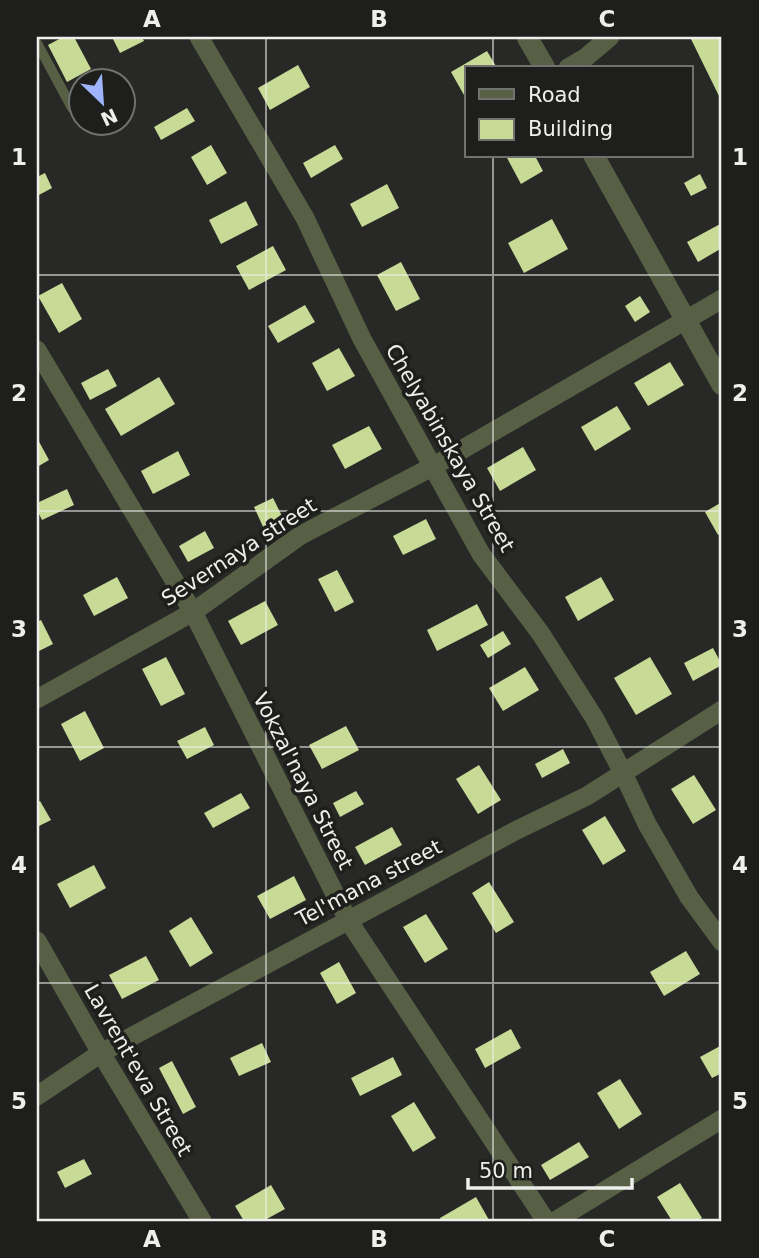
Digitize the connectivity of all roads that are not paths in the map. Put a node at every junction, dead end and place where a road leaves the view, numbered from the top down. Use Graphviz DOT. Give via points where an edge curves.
graph roads {
  1 [pos="200,37"];
  2 [pos="527,37"];
  3 [pos="610,37"];
  4 [pos="37,43"];
  5 [pos="544,66"];
  6 [pos="571,66"];
  7 [pos="66,97"];
  8 [pos="595,158"];
  9 [pos="722,299"];
  10 [pos="685,320"];
  11 [pos="37,349"];
  12 [pos="722,385"];
  13 [pos="432,467"];
  14 [pos="193,612"];
  15 [pos="37,699"];
  16 [pos="722,710"];
  17 [pos="623,773"];
  18 [pos="348,920"];
  19 [pos="37,941"];
  20 [pos="722,942"];
  21 [pos="102,1054"];
  22 [pos="37,1096"];
  23 [pos="722,1119"];
  24 [pos="202,1221"];
  25 [pos="546,1221"];
  26 [pos="555,1221"];
  1 -- 13 [label="street, Chelyabinskaya Street" via="305,218 362,339"];
  2 -- 5 [label="street"];
  3 -- 6 [label="street"];
  4 -- 7 [label="lane"];
  8 -- 10 [label="street"];
  9 -- 10 [label="street, Severnaya street"];
  10 -- 12 [label="street"];
  10 -- 13 [label="street, Severnaya street"];
  11 -- 14 [label="street, Vokzal'naya Street"];
  13 -- 14 [label="street, Severnaya street" via="301,535"];
  13 -- 17 [label="street, Chelyabinskaya Street" via="481,554 541,634 595,719"];
  14 -- 15 [label="street, Severnaya street"];
  14 -- 18 [label="street, Vokzal'naya Street"];
  16 -- 17 [label="street, Tel'mana street"];
  17 -- 18 [label="street, Tel'mana street"];
  17 -- 20 [label="street, Chelyabinskaya Street" via="689,897"];
  18 -- 21 [label="street, Tel'mana street"];
  18 -- 25 [label="street, Vokzal'naya Street"];
  19 -- 21 [label="street, Lavrent'eva Street"];
  21 -- 22 [label="street, Tel'mana street"];
  21 -- 24 [label="street, Lavrent'eva Street"];
  23 -- 26 [label="street"];
}
